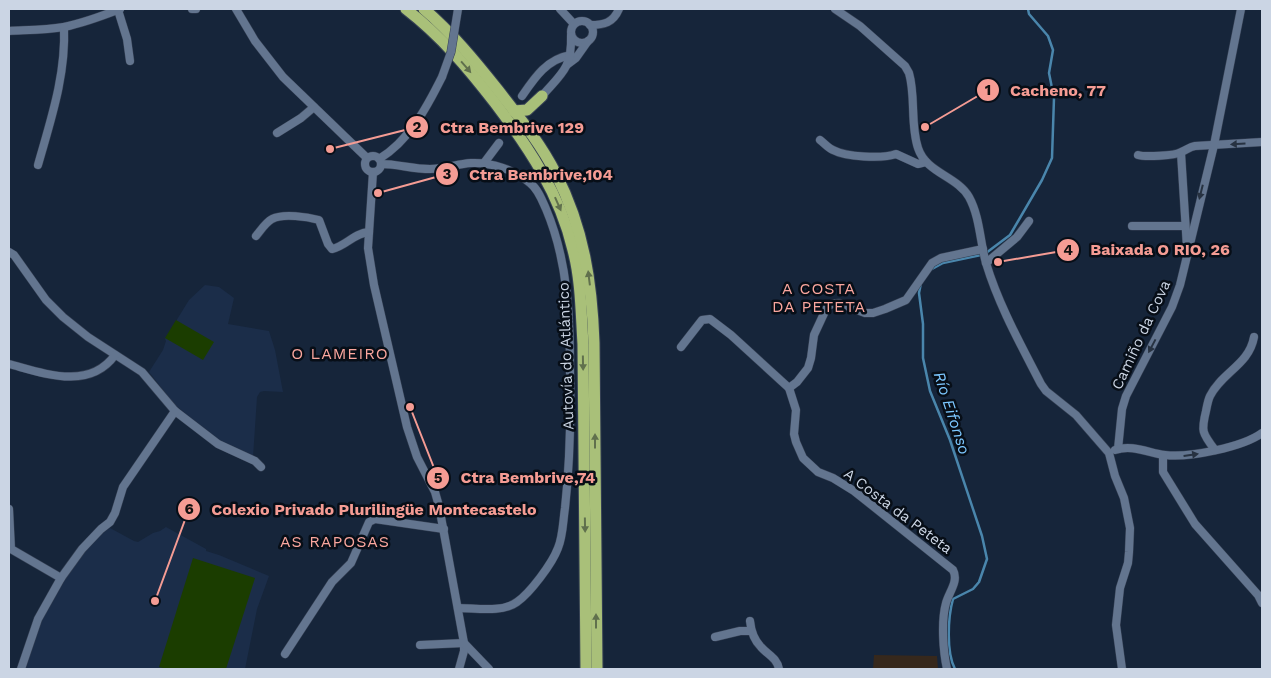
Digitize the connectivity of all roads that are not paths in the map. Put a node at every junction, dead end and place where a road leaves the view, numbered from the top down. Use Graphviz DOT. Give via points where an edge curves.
graph roads {
  1 [pos="119,9"];
  2 [pos="192,9"];
  3 [pos="196,9"];
  4 [pos="236,9"];
  5 [pos="406,9"];
  6 [pos="458,9"];
  7 [pos="560,9"];
  8 [pos="619,9"];
  9 [pos="835,9"];
  10 [pos="1241,9"];
  11 [pos="428,11"];
  12 [pos="574,24"];
  13 [pos="590,25"];
  14 [pos="64,27"];
  15 [pos="9,31"];
  16 [pos="571,36"];
  17 [pos="588,41"];
  18 [pos="571,55"];
  19 [pos="130,61"];
  20 [pos="568,64"];
  21 [pos="522,96"];
  22 [pos="542,96"];
  23 [pos="314,107"];
  24 [pos="514,111"];
  25 [pos="277,132"];
  26 [pos="820,140"];
  27 [pos="1262,142"];
  28 [pos="499,143"];
  29 [pos="1214,145"];
  30 [pos="1181,153"];
  31 [pos="1138,154"];
  32 [pos="367,158"];
  33 [pos="380,161"];
  34 [pos="926,162"];
  35 [pos="484,163"];
  36 [pos="38,165"];
  37 [pos="373,172"];
  38 [pos="1029,221"];
  39 [pos="1132,226"];
  40 [pos="1185,226"];
  41 [pos="369,232"];
  42 [pos="256,236"];
  43 [pos="983,251"];
  44 [pos="1187,251"];
  45 [pos="9,252"];
  46 [pos="986,263"];
  47 [pos="1254,337"];
  48 [pos="681,347"];
  49 [pos="115,355"];
  50 [pos="9,364"];
  51 [pos="789,388"];
  52 [pos="176,411"];
  53 [pos="1261,437"];
  54 [pos="1118,449"];
  55 [pos="1215,450"];
  56 [pos="1109,454"];
  57 [pos="1162,455"];
  58 [pos="261,467"];
  59 [pos="9,509"];
  60 [pos="444,528"];
  61 [pos="61,578"];
  62 [pos="1262,602"];
  63 [pos="458,608"];
  64 [pos="750,621"];
  65 [pos="751,631"];
  66 [pos="715,637"];
  67 [pos="464,643"];
  68 [pos="420,645"];
  69 [pos="285,654"];
  70 [pos="21,669"];
  71 [pos="459,669"];
  72 [pos="489,669"];
  73 [pos="586,669"];
  74 [pos="597,669"];
  75 [pos="779,669"];
  76 [pos="947,669"];
  77 [pos="1122,669"];
  1 -- 14 [label="street"];
  1 -- 19 [label="street"];
  2 -- 3 [label="street"];
  4 -- 23 [label="street" via="269,60"];
  5 -- 73 [label="highway, Autovía do Atlántico, one-way" via="464,64 526,146 550,187 573,249 583,344"];
  6 -- 33 [label="street, bridge" via="451,52 433,96 409,132"];
  7 -- 12 [label="street"];
  8 -- 13 [label="street" via="604,25"];
  9 -- 34 [label="street" via="860,26 905,66 909,73 915,135"];
  10 -- 29 [label="street, Camiño da Cova"];
  11 -- 24 [label="highway, Autovía do Atlántico" via="460,42"];
  12 -- 13 [label="street" via="582,21"];
  12 -- 16 [label="street"];
  13 -- 17 [label="street" via="592,35"];
  14 -- 15 [label="street"];
  14 -- 36 [label="street" via="60,88"];
  16 -- 17 [label="street" via="578,42"];
  16 -- 18 [label="street"];
  17 -- 20 [label="street"];
  18 -- 20 [label="street"];
  18 -- 21 [label="street" via="548,64 538,72"];
  20 -- 22 [label="street"];
  22 -- 24 [label="highway" via="527,110"];
  23 -- 25 [label="street"];
  23 -- 32 [label="street"];
  74 -- 24 [label="highway, Autovía do Atlántico, one-way" via="594,343 588,269 571,207 556,173"];
  26 -- 34 [label="street" via="833,151 846,154 886,157 896,154 918,164"];
  27 -- 29 [label="street, one-way"];
  28 -- 35 [label="street"];
  29 -- 30 [label="street" via="1186,148"];
  29 -- 44 [label="street, Camiño da Cova, one-way"];
  30 -- 31 [label="street" via="1145,157"];
  30 -- 40 [label="street"];
  32 -- 33 [label="street" via="373,156"];
  32 -- 37 [label="street" via="365,166"];
  33 -- 35 [label="street" via="431,170"];
  33 -- 37 [label="street" via="378,170"];
  34 -- 43 [label="street" via="960,186 968,196 976,213"];
  35 -- 63 [label="street" via="510,171 532,184 559,246 568,295 571,443 561,537 552,561 518,602 500,608"];
  37 -- 41 [label="street"];
  38 -- 46 [label="street" via="1017,237"];
  39 -- 40 [label="street"];
  40 -- 44 [label="street"];
  41 -- 42 [label="street" via="356,234 337,248 332,248 320,220 297,216 275,217"];
  41 -- 60 [label="street" via="374,285 407,427 417,457 435,492"];
  43 -- 46 [label="street"];
  43 -- 51 [label="street" via="941,258 932,263 906,300 885,309 873,313 839,303 827,307 814,335 808,368"];
  44 -- 54 [label="street, Camiño da Cova, one-way" via="1177,296 1124,403"];
  45 -- 49 [label="street" via="63,318"];
  46 -- 56 [label="street" via="1004,313 1041,384 1076,415"];
  47 -- 55 [label="street" via="1245,358 1221,381 1209,399 1202,428"];
  48 -- 51 [label="street" via="702,320 710,319"];
  49 -- 50 [label="street" via="100,369 70,378"];
  49 -- 52 [label="street" via="142,372"];
  51 -- 76 [label="street, A Costa da Peteta" via="796,410 794,434 802,458 818,472 854,491 956,574 944,613"];
  52 -- 58 [label="street" via="218,444"];
  52 -- 61 [label="street" via="123,487 110,522 82,549"];
  53 -- 55 [label="street"];
  54 -- 56 [label="street"];
  54 -- 57 [label="street"];
  57 -- 55 [label="street, one-way" via="1194,456"];
  56 -- 77 [label="street" via="1130,528 1128,563 1116,614"];
  57 -- 62 [label="street" via="1164,472 1195,524"];
  59 -- 61 [label="street" via="11,549"];
  60 -- 63 [label="street"];
  60 -- 69 [label="street" via="375,519 369,522 351,563 332,582"];
  61 -- 70 [label="street" via="38,619"];
  63 -- 67 [label="street"];
  64 -- 65 [label="street"];
  65 -- 66 [label="street"];
  65 -- 75 [label="street"];
  67 -- 68 [label="street"];
  67 -- 71 [label="street"];
  67 -- 72 [label="street"];
}
